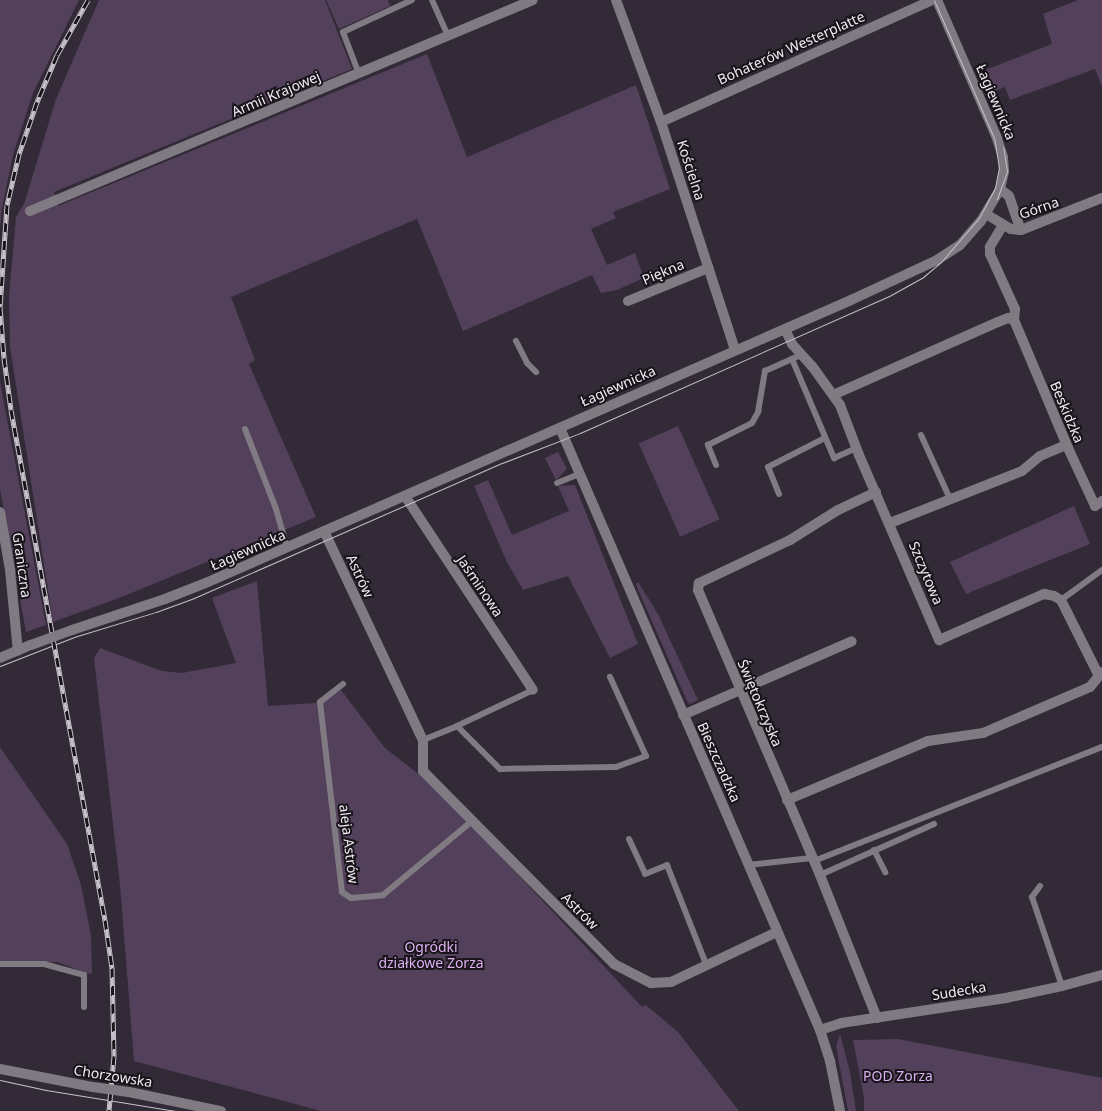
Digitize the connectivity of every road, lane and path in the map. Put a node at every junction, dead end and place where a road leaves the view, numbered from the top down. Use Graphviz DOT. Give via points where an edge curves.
graph roads {
  1 [pos="412,0"];
  2 [pos="432,0"];
  3 [pos="533,0"];
  4 [pos="616,0"];
  5 [pos="932,0"];
  6 [pos="937,0"];
  7 [pos="448,36"];
  8 [pos="359,74"];
  9 [pos="661,122"];
  10 [pos="1000,189"];
  11 [pos="1102,198"];
  12 [pos="30,211"];
  13 [pos="986,214"];
  14 [pos="1002,225"];
  15 [pos="1021,230"];
  16 [pos="708,268"];
  17 [pos="628,302"];
  18 [pos="1014,320"];
  19 [pos="784,328"];
  20 [pos="516,341"];
  21 [pos="735,350"];
  22 [pos="797,357"];
  23 [pos="536,372"];
  24 [pos="833,395"];
  25 [pos="560,428"];
  26 [pos="244,429"];
  27 [pos="921,435"];
  28 [pos="825,438"];
  29 [pos="1066,445"];
  30 [pos="856,448"];
  31 [pos="716,465"];
  32 [pos="579,474"];
  33 [pos="557,483"];
  34 [pos="876,492"];
  35 [pos="779,494"];
  36 [pos="404,496"];
  37 [pos="950,499"];
  38 [pos="1102,501"];
  39 [pos="0,512"];
  40 [pos="890,523"];
  41 [pos="324,532"];
  42 [pos="287,547"];
  43 [pos="1102,570"];
  44 [pos="1060,600"];
  45 [pos="852,641"];
  46 [pos="18,651"];
  47 [pos="0,658"];
  48 [pos="1101,674"];
  49 [pos="610,678"];
  50 [pos="343,684"];
  51 [pos="532,690"];
  52 [pos="740,691"];
  53 [pos="683,715"];
  54 [pos="457,726"];
  55 [pos="423,740"];
  56 [pos="1102,747"];
  57 [pos="787,800"];
  58 [pos="472,821"];
  59 [pos="934,824"];
  60 [pos="629,839"];
  61 [pos="874,850"];
  62 [pos="813,860"];
  63 [pos="748,864"];
  64 [pos="885,872"];
  65 [pos="820,875"];
  66 [pos="1040,886"];
  67 [pos="777,932"];
  68 [pos="0,964"];
  69 [pos="706,964"];
  70 [pos="1102,975"];
  71 [pos="1062,986"];
  72 [pos="84,1007"];
  73 [pos="877,1018"];
  74 [pos="820,1030"];
  75 [pos="0,1068"];
  76 [pos="221,1111"];
  77 [pos="840,1111"];
  1 -- 8 [label="lane" via="343,32"];
  2 -- 7 [label="lane"];
  3 -- 7 [label="street, Armii Krajowej"];
  4 -- 9 [label="street, Kościelna"];
  5 -- 9 [label="street, Bohaterów Westerplatte"];
  6 -- 10 [label="street, Łagiewnicka" via="1001,147 1004,171"];
  7 -- 8 [label="street, Armii Krajowej"];
  8 -- 12 [label="street, Armii Krajowej"];
  9 -- 16 [label="street, Kościelna"];
  10 -- 13 [label="street, Łagiewnicka"];
  10 -- 15 [label="street" via="1009,196"];
  11 -- 15 [label="street, Górna"];
  13 -- 14 [label="street, Górna"];
  13 -- 19 [label="street, Łagiewnicka" via="960,246 937,260"];
  14 -- 15 [label="street, Górna"];
  14 -- 18 [label="street, Beskidzka" via="990,247 990,254 1015,309"];
  16 -- 17 [label="street, Piękna"];
  16 -- 21 [label="street, Kościelna"];
  18 -- 24 [label="street" via="1008,318 998,322"];
  18 -- 29 [label="street, Beskidzka"];
  19 -- 21 [label="street, Łagiewnicka"];
  19 -- 22 [label="street, Szczytowa"];
  20 -- 23 [label="lane"];
  21 -- 25 [label="street, Łagiewnicka"];
  22 -- 24 [label="street, Szczytowa" via="812,366"];
  22 -- 28 [label="lane"];
  22 -- 31 [label="lane" via="765,371 758,412 752,424 708,445"];
  24 -- 30 [label="street, Szczytowa"];
  25 -- 32 [label="street, Bieszczadzka"];
  25 -- 36 [label="street, Łagiewnicka"];
  26 -- 42 [label="lane" via="276,509"];
  27 -- 37 [label="lane"];
  28 -- 30 [label="lane" via="834,458"];
  28 -- 35 [label="lane" via="768,467"];
  29 -- 37 [label="street" via="1040,456 1022,470"];
  29 -- 38 [label="street, Beskidzka" via="1095,506"];
  30 -- 34 [label="street, Szczytowa"];
  32 -- 33 [label="lane"];
  32 -- 53 [label="street, Bieszczadzka"];
  34 -- 40 [label="street, Szczytowa"];
  34 -- 52 [label="street, Świętokrzyska" via="838,510 790,540 699,583 700,597"];
  36 -- 41 [label="street, Łagiewnicka"];
  36 -- 51 [label="street, Jaśminowa"];
  37 -- 40 [label="street"];
  39 -- 46 [label="street, Graniczna"];
  40 -- 44 [label="street, Szczytowa" via="939,640 1044,594"];
  41 -- 42 [label="street, Łagiewnicka"];
  41 -- 55 [label="street, Astrów"];
  42 -- 46 [label="street, Łagiewnicka, bridge" via="188,591"];
  43 -- 44 [label="lane"];
  44 -- 48 [label="street"];
  45 -- 52 [label="street"];
  46 -- 47 [label="street, Łagiewnicka"];
  48 -- 57 [label="street" via="1084,690 983,733 928,741"];
  49 -- 54 [label="lane" via="646,756 616,767 500,769"];
  50 -- 58 [label="lane, aleja Astrów" via="320,702 342,892 351,898 383,895"];
  51 -- 54 [label="lane"];
  52 -- 53 [label="street"];
  52 -- 57 [label="street, Świętokrzyska"];
  53 -- 63 [label="street, Bieszczadzka"];
  54 -- 55 [label="lane"];
  55 -- 58 [label="street, Astrów" via="423,771"];
  56 -- 62 [label="lane"];
  57 -- 62 [label="street, Świętokrzyska"];
  58 -- 69 [label="street, Astrów" via="614,964 651,983 671,982"];
  59 -- 61 [label="lane"];
  60 -- 69 [label="lane" via="646,874 667,865"];
  61 -- 64 [label="lane"];
  61 -- 65 [label="lane"];
  62 -- 63 [label="lane"];
  62 -- 65 [label="street, Świętokrzyska"];
  63 -- 67 [label="street, Bieszczadzka"];
  65 -- 73 [label="street, Świętokrzyska"];
  66 -- 71 [label="lane" via="1032,897"];
  67 -- 69 [label="street, Astrów"];
  67 -- 74 [label="street, Bieszczadzka"];
  68 -- 72 [label="lane" via="44,964 84,975"];
  70 -- 71 [label="street, Sudecka"];
  71 -- 73 [label="street, Sudecka"];
  73 -- 74 [label="street, Sudecka" via="841,1023"];
  74 -- 77 [label="street, Bieszczadzka"];
  75 -- 76 [label="street, Chorzowska, bridge"];
}
